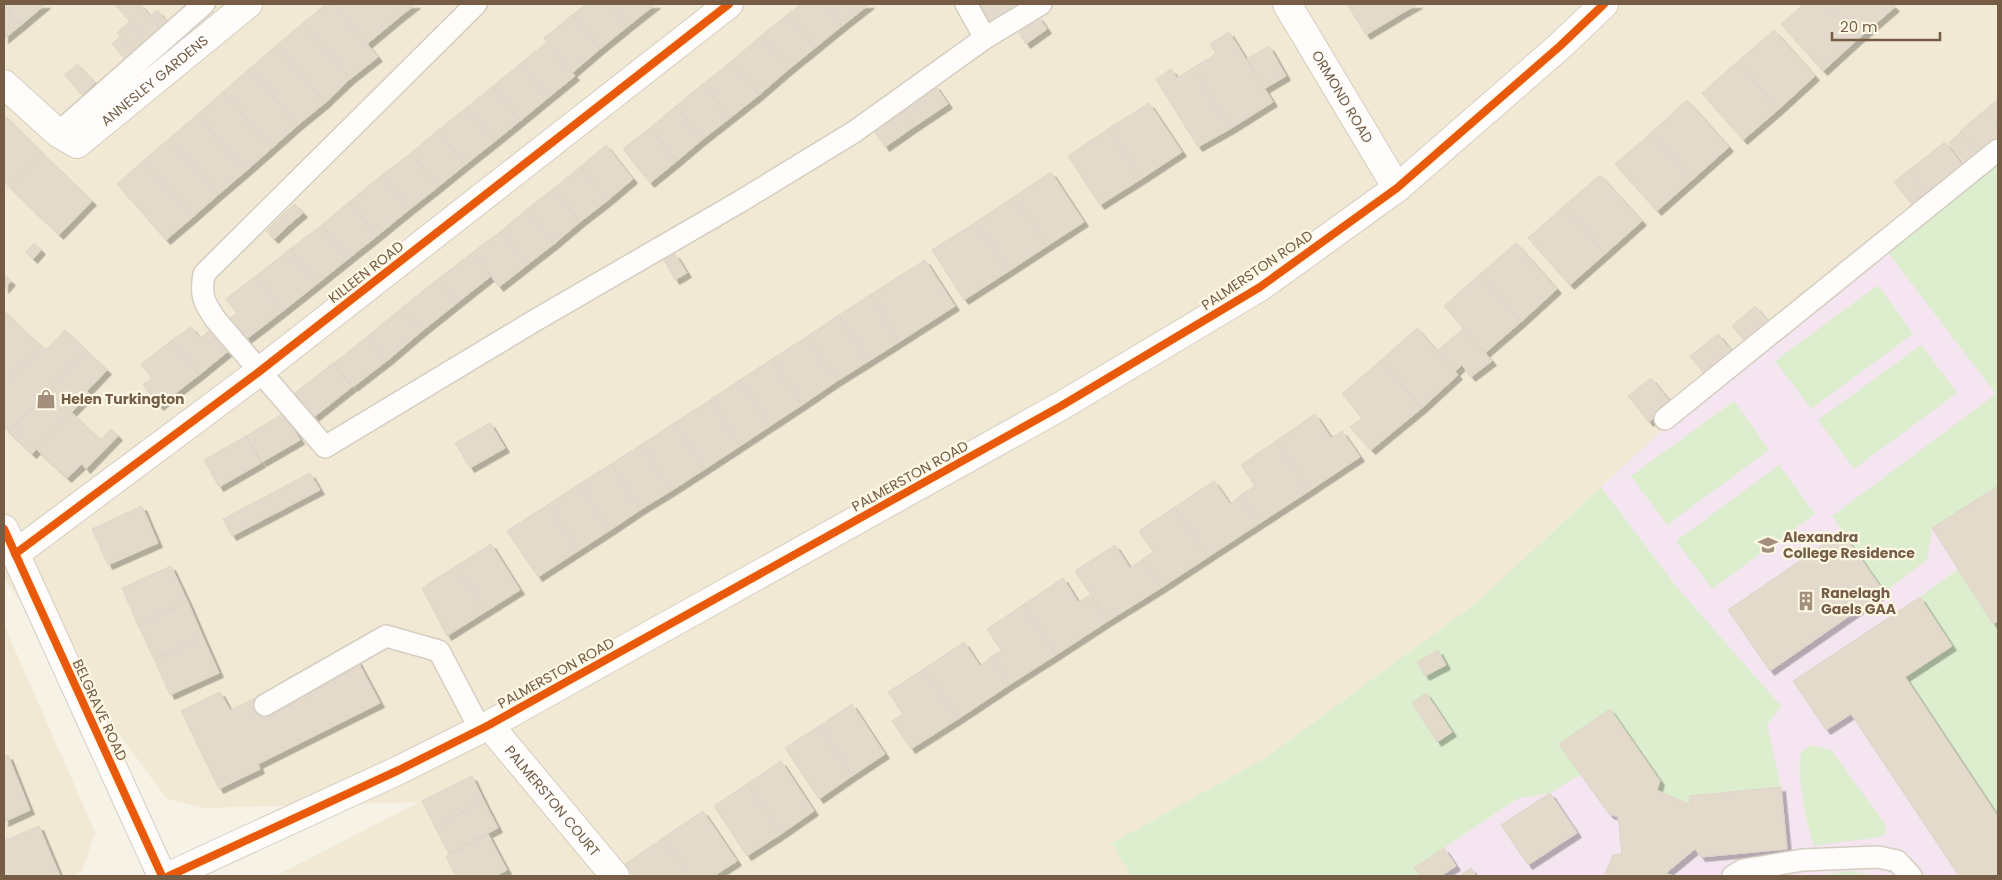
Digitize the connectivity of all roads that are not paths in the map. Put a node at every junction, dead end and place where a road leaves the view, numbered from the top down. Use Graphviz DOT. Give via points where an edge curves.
graph roads {
  1 [pos="204,4"];
  2 [pos="248,4"];
  3 [pos="476,4"];
  4 [pos="729,4"];
  5 [pos="966,4"];
  6 [pos="1041,4"];
  7 [pos="1286,4"];
  8 [pos="1604,4"];
  9 [pos="985,38"];
  10 [pos="4,84"];
  11 [pos="58,133"];
  12 [pos="1998,150"];
  13 [pos="1397,188"];
  14 [pos="260,371"];
  15 [pos="1665,419"];
  16 [pos="4,529"];
  17 [pos="15,554"];
  18 [pos="265,705"];
  19 [pos="484,727"];
  20 [pos="162,876"];
  21 [pos="169,876"];
  22 [pos="615,876"];
  23 [pos="1733,876"];
  24 [pos="1911,876"];
  1 -- 11 [label="lane"];
  2 -- 11 [label="street, ANNESLEY GARDENS" via="77,144"];
  3 -- 14 [label="lane" via="204,274 201,290 205,304"];
  4 -- 14 [label="street, KILLEEN ROAD"];
  5 -- 9 [label="lane"];
  6 -- 9 [label="lane"];
  7 -- 13 [label="street, ORMOND ROAD"];
  8 -- 13 [label="street, PALMERSTON ROAD"];
  9 -- 14 [label="lane" via="854,132 325,447"];
  10 -- 11 [label="street"];
  12 -- 15 [label="lane"];
  13 -- 19 [label="street, PALMERSTON ROAD" via="1260,286 1061,406"];
  14 -- 17 [label="street, KILLEEN ROAD"];
  16 -- 17 [label="street, BELGRAVE ROAD"];
  17 -- 20 [label="street, BELGRAVE ROAD"];
  18 -- 19 [label="lane" via="386,636 438,651"];
  19 -- 21 [label="street, PALMERSTON ROAD" via="399,770"];
  19 -- 22 [label="street, PALMERSTON COURT"];
  23 -- 24 [label="lane" via="1743,870 1803,860 1878,857 1897,861"];
}
